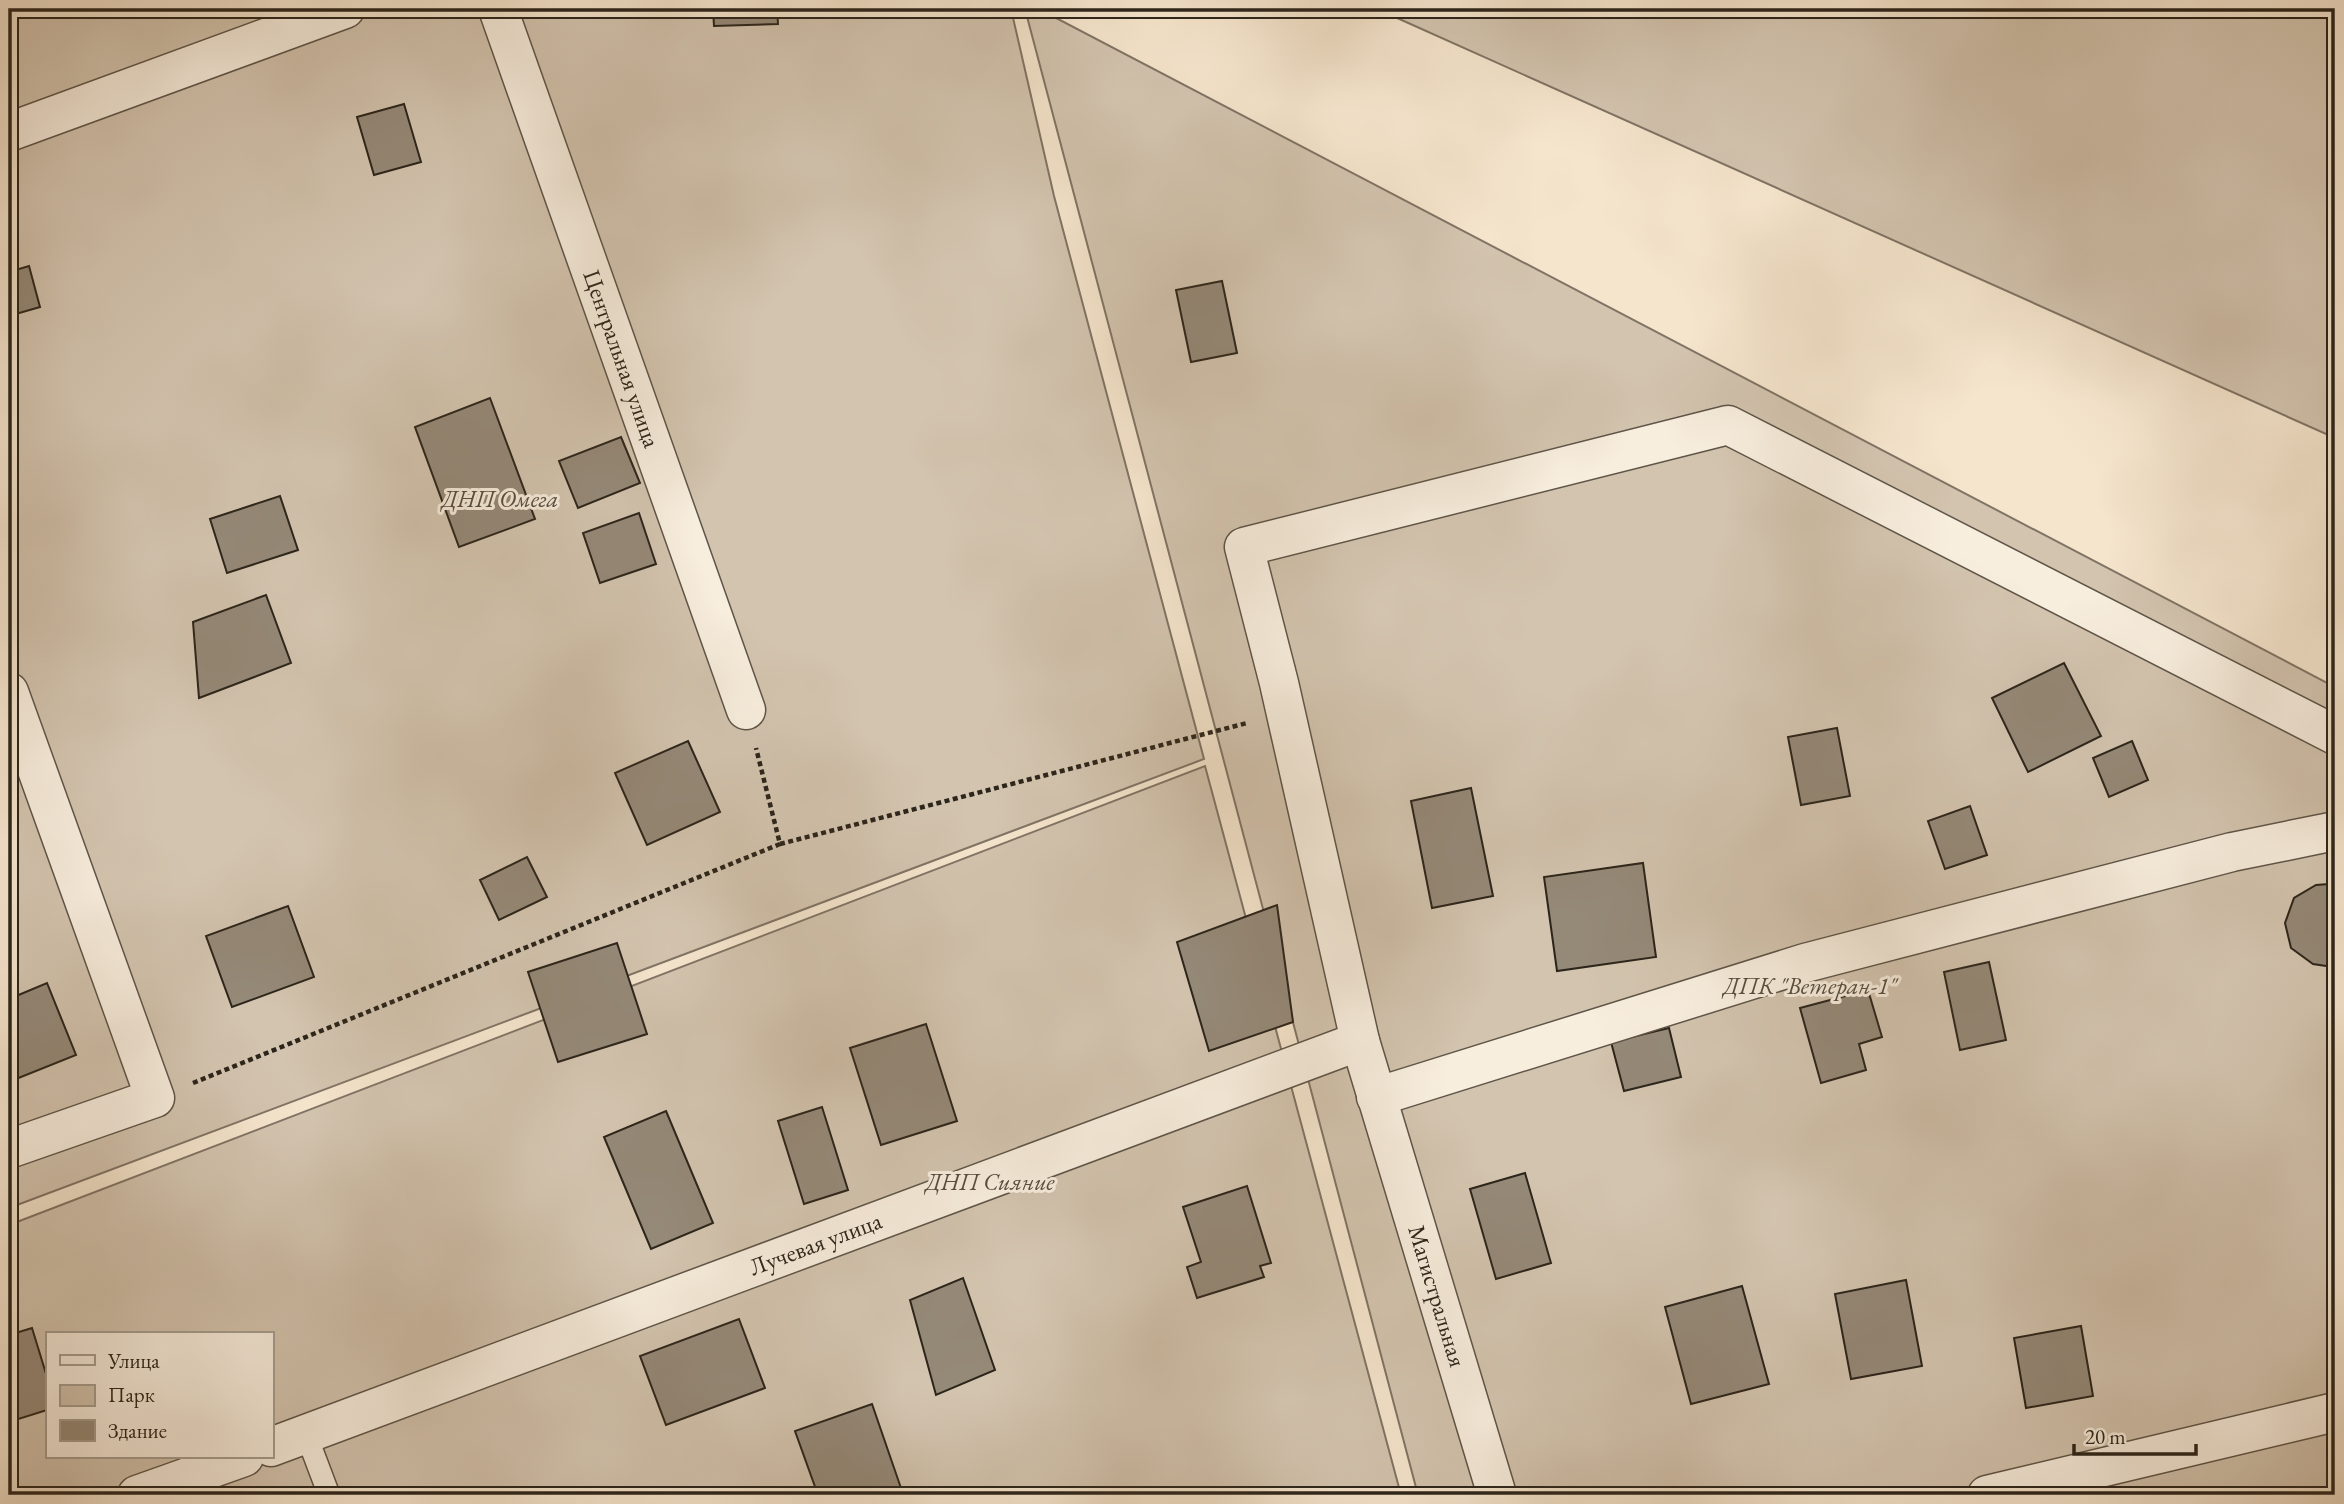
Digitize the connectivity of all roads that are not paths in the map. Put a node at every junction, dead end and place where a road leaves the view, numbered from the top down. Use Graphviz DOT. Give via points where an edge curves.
graph roads {
  1 [pos="345,9"];
  2 [pos="498,9"];
  3 [pos="9,132"];
  4 [pos="9,692"];
  5 [pos="746,710"];
  6 [pos="2335,735"];
  7 [pos="2335,831"];
  8 [pos="1360,1041"];
  9 [pos="1376,1097"];
  10 [pos="9,1149"];
  11 [pos="2335,1412"];
  12 [pos="289,1441"];
  13 [pos="241,1458"];
  14 [pos="137,1495"];
  15 [pos="329,1495"];
  16 [pos="1497,1495"];
  17 [pos="1987,1495"];
  1 -- 3 [label="street"];
  2 -- 5 [label="street, Центральная улица"];
  4 -- 10 [label="street" via="155,1098"];
  6 -- 8 [label="street, Магистральная" via="1728,425 1244,547"];
  7 -- 9 [label="street" via="2232,852 1805,962"];
  8 -- 9 [label="street, Магистральная"];
  8 -- 12 [label="street, Лучевая улица"];
  9 -- 16 [label="street, Магистральная"];
  11 -- 17 [label="street"];
  12 -- 15 [label="lane"];
  13 -- 14 [label="street"];
}
